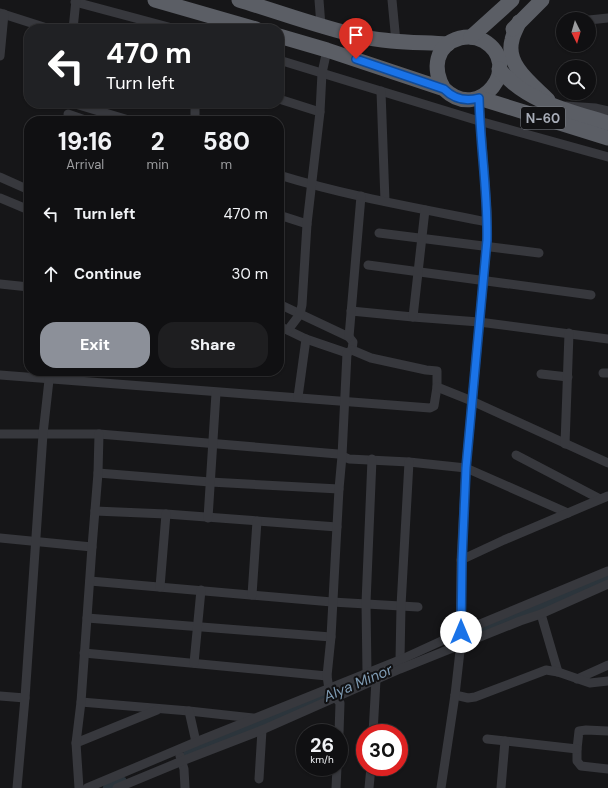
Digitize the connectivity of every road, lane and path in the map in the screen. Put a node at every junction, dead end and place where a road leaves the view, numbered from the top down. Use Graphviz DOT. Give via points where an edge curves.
graph roads {
  1 [pos="155,0"];
  2 [pos="242,0"];
  3 [pos="319,0"];
  4 [pos="392,0"];
  5 [pos="512,0"];
  6 [pos="542,0"];
  7 [pos="75,1"];
  8 [pos="2,14"];
  9 [pos="608,18"];
  10 [pos="596,19"];
  11 [pos="519,22"];
  12 [pos="34,24"];
  13 [pos="73,24"];
  14 [pos="158,24"];
  15 [pos="239,24"];
  16 [pos="322,26"];
  17 [pos="284,37"];
  18 [pos="471,37"];
  19 [pos="396,42"];
  20 [pos="448,44"];
  21 [pos="327,50"];
  22 [pos="494,50"];
  23 [pos="0,56"];
  24 [pos="284,62"];
  25 [pos="499,68"];
  26 [pos="322,73"];
  27 [pos="444,89"];
  28 [pos="381,91"];
  29 [pos="479,98"];
  30 [pos="284,101"];
  31 [pos="555,107"];
  32 [pos="89,108"];
  33 [pos="608,111"];
  34 [pos="320,112"];
  35 [pos="115,116"];
  36 [pos="480,121"];
  37 [pos="608,123"];
  38 [pos="608,138"];
  39 [pos="608,157"];
  40 [pos="0,177"];
  41 [pos="284,177"];
  42 [pos="312,185"];
  43 [pos="24,188"];
  44 [pos="361,196"];
  45 [pos="0,198"];
  46 [pos="385,201"];
  47 [pos="24,208"];
  48 [pos="425,210"];
  49 [pos="284,217"];
  50 [pos="487,222"];
  51 [pos="307,224"];
  52 [pos="379,233"];
  53 [pos="422,238"];
  54 [pos="486,247"];
  55 [pos="539,253"];
  56 [pos="368,265"];
  57 [pos="418,272"];
  58 [pos="483,280"];
  59 [pos="0,284"];
  60 [pos="24,286"];
  61 [pos="591,295"];
  62 [pos="284,306"];
  63 [pos="351,311"];
  64 [pos="300,314"];
  65 [pos="413,317"];
  66 [pos="479,322"];
  67 [pos="284,328"];
  68 [pos="288,330"];
  69 [pos="569,333"];
  70 [pos="349,337"];
  71 [pos="306,339"];
  72 [pos="608,339"];
  73 [pos="350,352"];
  74 [pos="541,374"];
  75 [pos="0,376"];
  76 [pos="24,376"];
  77 [pos="50,376"];
  78 [pos="59,376"];
  79 [pos="568,377"];
  80 [pos="437,387"];
  81 [pos="216,393"];
  82 [pos="298,397"];
  83 [pos="472,401"];
  84 [pos="344,402"];
  85 [pos="0,434"];
  86 [pos="43,434"];
  87 [pos="99,434"];
  88 [pos="212,444"];
  89 [pos="565,444"];
  90 [pos="516,455"];
  91 [pos="342,456"];
  92 [pos="372,459"];
  93 [pos="409,462"];
  94 [pos="608,463"];
  95 [pos="466,468"];
  96 [pos="98,474"];
  97 [pos="210,482"];
  98 [pos="339,489"];
  99 [pos="604,498"];
  100 [pos="95,511"];
  101 [pos="568,513"];
  102 [pos="166,514"];
  103 [pos="208,518"];
  104 [pos="257,521"];
  105 [pos="337,527"];
  106 [pos="0,538"];
  107 [pos="36,542"];
  108 [pos="92,547"];
  109 [pos="462,560"];
  110 [pos="608,571"];
  111 [pos="90,581"];
  112 [pos="608,584"];
  113 [pos="160,587"];
  114 [pos="201,590"];
  115 [pos="252,594"];
  116 [pos="332,602"];
  117 [pos="366,603"];
  118 [pos="401,606"];
  119 [pos="418,607"];
  120 [pos="541,614"];
  121 [pos="87,618"];
  122 [pos="198,627"];
  123 [pos="461,632"];
  124 [pos="331,637"];
  125 [pos="460,645"];
  126 [pos="84,654"];
  127 [pos="400,660"];
  128 [pos="194,663"];
  129 [pos="608,665"];
  130 [pos="558,672"];
  131 [pos="367,673"];
  132 [pos="327,676"];
  133 [pos="577,679"];
  134 [pos="376,680"];
  135 [pos="608,681"];
  136 [pos="329,689"];
  137 [pos="455,695"];
  138 [pos="0,696"];
  139 [pos="336,697"];
  140 [pos="25,698"];
  141 [pos="81,702"];
  142 [pos="158,709"];
  143 [pos="189,711"];
  144 [pos="255,719"];
  145 [pos="339,724"];
  146 [pos="374,724"];
  147 [pos="262,730"];
  148 [pos="608,731"];
  149 [pos="487,739"];
  150 [pos="506,741"];
  151 [pos="196,742"];
  152 [pos="76,743"];
  153 [pos="576,749"];
  154 [pos="180,756"];
  155 [pos="608,769"];
  156 [pos="337,776"];
  157 [pos="370,776"];
  158 [pos="259,779"];
  159 [pos="17,788"];
  160 [pos="78,788"];
  161 [pos="87,788"];
  162 [pos="117,788"];
  163 [pos="185,788"];
  164 [pos="336,788"];
  165 [pos="369,788"];
  166 [pos="441,788"];
  167 [pos="501,788"];
  1 -- 15 [label="highway"];
  2 -- 16 [label="highway"];
  3 -- 16 [label="street"];
  4 -- 19 [label="street"];
  5 -- 18 [label="highway"];
  6 -- 11 [label="highway"];
  7 -- 13 [label="street"];
  7 -- 14 [label="street"];
  8 -- 12 [label="street"];
  8 -- 23 [label="street"];
  9 -- 10 [label="street"];
  11 -- 22 [label="highway"];
  11 -- 31 [label="highway" via="512,39 511,57 529,81"];
  16 -- 19 [label="highway"];
  17 -- 21 [label="highway"];
  18 -- 20 [label="highway" via="463,37"];
  18 -- 22 [label="highway" via="480,39"];
  19 -- 20 [label="highway"];
  20 -- 27 [label="highway" via="441,51 436,70 438,80"];
  21 -- 26 [label="street"];
  21 -- 27 [label="highway"];
  22 -- 25 [label="highway"];
  24 -- 26 [label="street"];
  25 -- 29 [label="highway" via="494,86"];
  25 -- 31 [label="highway, N-60" via="516,86"];
  26 -- 28 [label="street"];
  26 -- 34 [label="street"];
  27 -- 29 [label="highway" via="460,99"];
  28 -- 36 [label="street"];
  28 -- 46 [label="street"];
  29 -- 36 [label="street"];
  29 -- 38 [label="highway, N-60"];
  30 -- 34 [label="street"];
  31 -- 33 [label="street" via="571,105"];
  31 -- 37 [label="highway, N-60"];
  32 -- 35 [label="street"];
  34 -- 42 [label="street"];
  36 -- 39 [label="street"];
  36 -- 50 [label="street"];
  40 -- 43 [label="street"];
  41 -- 42 [label="street"];
  42 -- 44 [label="street"];
  42 -- 51 [label="street"];
  44 -- 46 [label="street"];
  44 -- 63 [label="street"];
  45 -- 47 [label="street"];
  46 -- 48 [label="street"];
  48 -- 50 [label="street"];
  48 -- 53 [label="street"];
  49 -- 51 [label="street"];
  50 -- 54 [label="street"];
  51 -- 64 [label="street"];
  52 -- 53 [label="street"];
  53 -- 54 [label="street"];
  53 -- 57 [label="street"];
  54 -- 55 [label="street"];
  54 -- 58 [label="street"];
  56 -- 57 [label="street"];
  57 -- 58 [label="street"];
  57 -- 65 [label="street"];
  58 -- 61 [label="street"];
  58 -- 66 [label="street"];
  59 -- 60 [label="street"];
  62 -- 64 [label="street"];
  63 -- 65 [label="street"];
  63 -- 70 [label="street"];
  64 -- 68 [label="street"];
  64 -- 70 [label="street"];
  65 -- 66 [label="street"];
  66 -- 69 [label="street"];
  66 -- 83 [label="street"];
  67 -- 68 [label="street"];
  68 -- 71 [label="street"];
  69 -- 72 [label="street"];
  69 -- 79 [label="street"];
  70 -- 73 [label="street" via="353,342"];
  71 -- 73 [label="street"];
  71 -- 82 [label="street"];
  73 -- 80 [label="street" via="436,371"];
  73 -- 84 [label="street"];
  74 -- 79 [label="street"];
  75 -- 76 [label="street"];
  77 -- 86 [label="street"];
  78 -- 81 [label="street"];
  79 -- 89 [label="street"];
  80 -- 83 [label="street"];
  80 -- 84 [label="street" via="434,406 431,408"];
  81 -- 82 [label="street"];
  81 -- 88 [label="street"];
  82 -- 84 [label="street"];
  83 -- 89 [label="street"];
  83 -- 95 [label="street"];
  84 -- 91 [label="street"];
  85 -- 86 [label="street"];
  86 -- 87 [label="street"];
  86 -- 107 [label="street"];
  87 -- 88 [label="street"];
  87 -- 96 [label="street"];
  88 -- 91 [label="street"];
  88 -- 97 [label="street"];
  89 -- 94 [label="street"];
  90 -- 99 [label="street"];
  91 -- 92 [label="street" via="349,459"];
  91 -- 98 [label="street"];
  92 -- 93 [label="street"];
  92 -- 117 [label="street"];
  93 -- 95 [label="street"];
  93 -- 118 [label="street"];
  95 -- 101 [label="street"];
  95 -- 109 [label="street"];
  96 -- 97 [label="street"];
  96 -- 100 [label="street"];
  97 -- 98 [label="street"];
  97 -- 103 [label="street"];
  98 -- 105 [label="street"];
  99 -- 101 [label="street"];
  100 -- 102 [label="street"];
  100 -- 108 [label="street"];
  101 -- 109 [label="street"];
  102 -- 103 [label="street"];
  102 -- 113 [label="street"];
  103 -- 104 [label="street"];
  104 -- 105 [label="street"];
  104 -- 115 [label="street"];
  105 -- 116 [label="street"];
  106 -- 107 [label="street"];
  107 -- 108 [label="street"];
  107 -- 140 [label="street"];
  108 -- 111 [label="street"];
  109 -- 123 [label="street"];
  110 -- 123 [label="street"];
  111 -- 113 [label="street"];
  111 -- 121 [label="street"];
  112 -- 120 [label="street"];
  113 -- 114 [label="street"];
  114 -- 115 [label="street"];
  114 -- 122 [label="street"];
  115 -- 116 [label="street"];
  116 -- 117 [label="street"];
  116 -- 124 [label="street"];
  117 -- 118 [label="street"];
  117 -- 131 [label="street"];
  118 -- 119 [label="street"];
  118 -- 127 [label="street"];
  120 -- 125 [label="street"];
  120 -- 130 [label="street"];
  121 -- 122 [label="street"];
  121 -- 126 [label="street"];
  122 -- 124 [label="street"];
  122 -- 128 [label="street"];
  123 -- 125 [label="street"];
  123 -- 127 [label="street"];
  124 -- 132 [label="street"];
  125 -- 134 [label="street"];
  125 -- 137 [label="street"];
  126 -- 128 [label="street"];
  126 -- 141 [label="street"];
  127 -- 131 [label="street"];
  128 -- 132 [label="street"];
  129 -- 133 [label="street"];
  130 -- 133 [label="street"];
  130 -- 137 [label="street" via="542,671 475,697"];
  131 -- 136 [label="street"];
  132 -- 136 [label="street"];
  133 -- 135 [label="street" via="590,683"];
  134 -- 139 [label="street"];
  134 -- 146 [label="street"];
  136 -- 139 [label="street"];
  136 -- 144 [label="street"];
  137 -- 166 [label="street"];
  138 -- 140 [label="street"];
  139 -- 145 [label="street" via="340,706"];
  139 -- 147 [label="street"];
  140 -- 159 [label="street"];
  141 -- 142 [label="street"];
  141 -- 152 [label="street"];
  142 -- 143 [label="street"];
  142 -- 152 [label="street"];
  143 -- 144 [label="street"];
  143 -- 151 [label="street"];
  144 -- 151 [label="street"];
  147 -- 154 [label="street"];
  147 -- 158 [label="street"];
  148 -- 153 [label="street" via="580,731"];
  149 -- 150 [label="street"];
  150 -- 153 [label="street"];
  150 -- 167 [label="street"];
  151 -- 154 [label="street"];
  152 -- 160 [label="street"];
  153 -- 155 [label="street" via="580,766"];
  154 -- 161 [label="street"];
  154 -- 162 [label="street"];
  154 -- 163 [label="street"];
  156 -- 164 [label="street"];
  157 -- 165 [label="street"];
}
